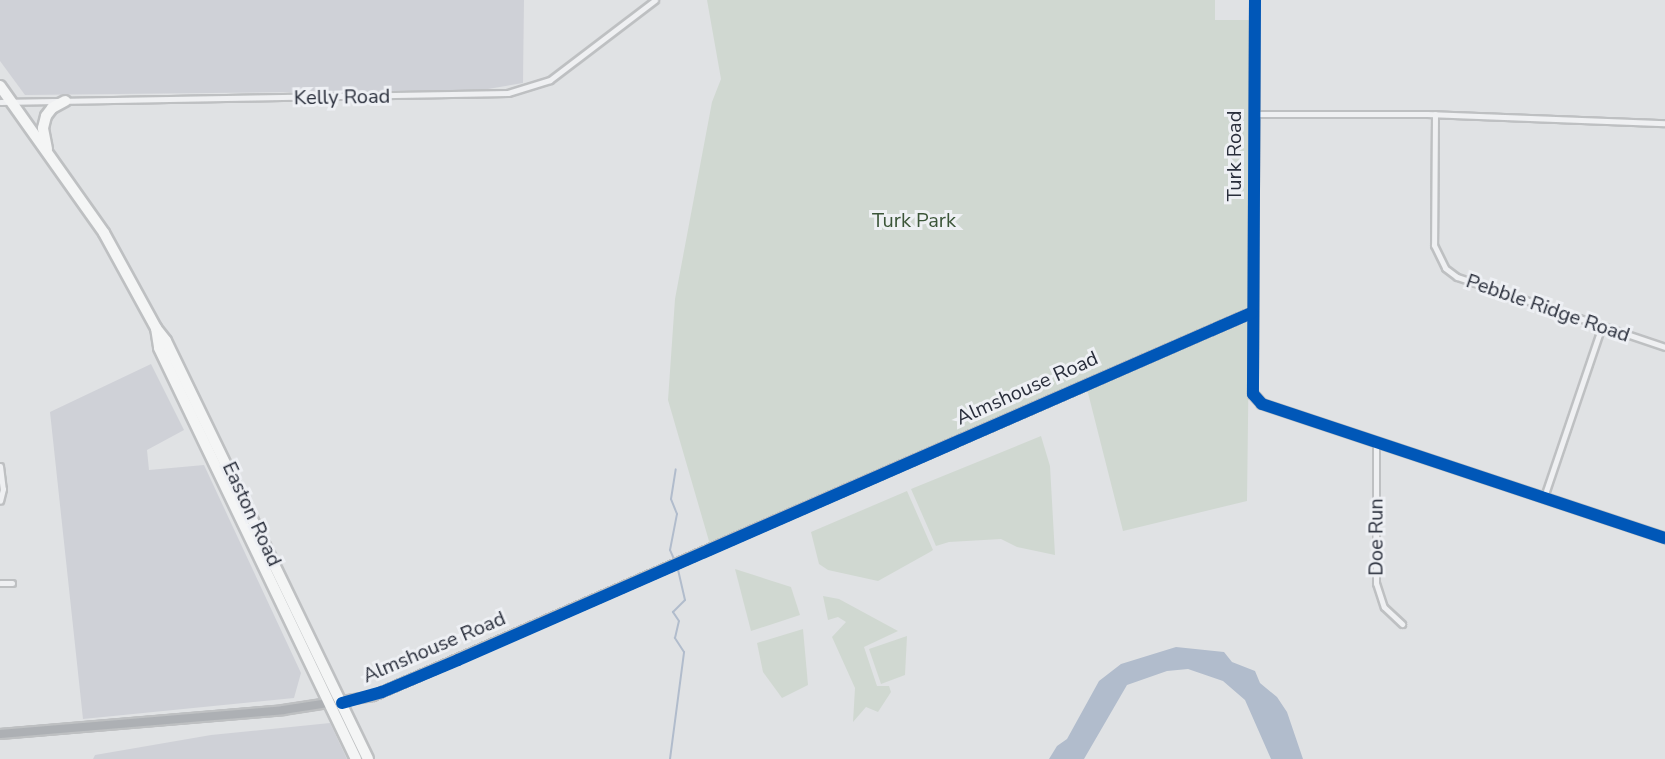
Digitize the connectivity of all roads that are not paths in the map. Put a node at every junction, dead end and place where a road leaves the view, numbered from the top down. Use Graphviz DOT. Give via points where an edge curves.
graph roads {
  1 [pos="655,0"];
  2 [pos="1255,0"];
  3 [pos="0,86"];
  4 [pos="65,101"];
  5 [pos="6,102"];
  6 [pos="1255,114"];
  7 [pos="1435,114"];
  8 [pos="1665,123"];
  9 [pos="49,154"];
  10 [pos="1251,313"];
  11 [pos="1602,326"];
  12 [pos="156,328"];
  13 [pos="1665,347"];
  14 [pos="1376,440"];
  15 [pos="0,466"];
  16 [pos="1544,497"];
  17 [pos="0,501"];
  18 [pos="1665,538"];
  19 [pos="0,583"];
  20 [pos="12,583"];
  21 [pos="1402,624"];
  22 [pos="342,703"];
  23 [pos="330,705"];
  24 [pos="0,734"];
  25 [pos="356,759"];
  26 [pos="368,759"];
  1 -- 4 [label="street, Kelly Road" via="559,74 508,93"];
  2 -- 6 [label="street, Turk Road"];
  3 -- 5 [label="highway, Easton Road"];
  4 -- 5 [label="street, Kelly Road"];
  4 -- 9 [label="highway" via="46,116"];
  5 -- 9 [label="highway, Easton Road"];
  6 -- 7 [label="street"];
  6 -- 10 [label="street, Turk Road"];
  7 -- 8 [label="street"];
  7 -- 11 [label="street, Pebble Ridge Road" via="1433,236 1440,261 1457,277"];
  9 -- 12 [label="highway, Easton Road" via="104,233"];
  10 -- 14 [label="street" via="1253,394 1262,404"];
  10 -- 22 [label="street, Almshouse Road" via="458,660"];
  11 -- 13 [label="street, Pebble Ridge Road"];
  11 -- 16 [label="street"];
  12 -- 22 [label="highway, Easton Road" via="212,430"];
  12 -- 23 [label="highway, Easton Road" via="159,348"];
  14 -- 16 [label="street"];
  14 -- 21 [label="street, Doe Run" via="1376,583 1384,607"];
  15 -- 17 [label="street"];
  16 -- 18 [label="street"];
  19 -- 20 [label="street"];
  22 -- 23 [label="street, Almshouse Road"];
  22 -- 26 [label="highway, Easton Road"];
  23 -- 24 [label="street, Almshouse Road"];
  23 -- 25 [label="highway, Easton Road"];
}
